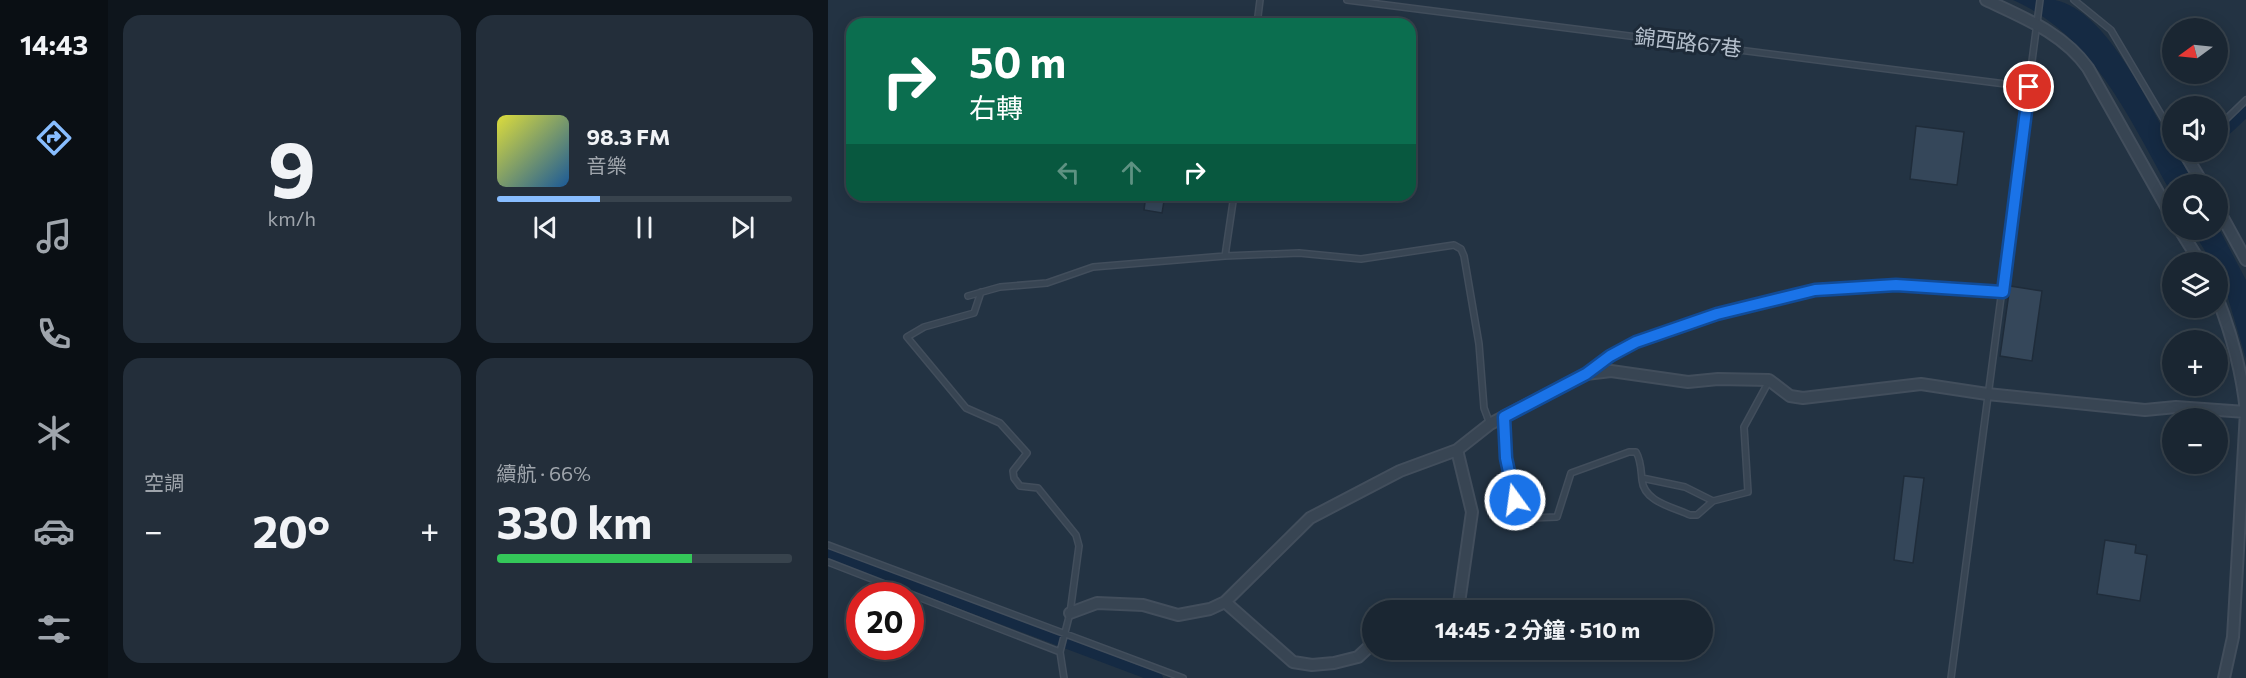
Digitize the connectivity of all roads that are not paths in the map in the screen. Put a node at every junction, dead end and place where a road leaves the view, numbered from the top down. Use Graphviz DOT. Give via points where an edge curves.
graph roads {
  1 [pos="1260,0"];
  2 [pos="1347,0"];
  3 [pos="1986,0"];
  4 [pos="2040,0"];
  5 [pos="2074,0"];
  6 [pos="1258,18"];
  7 [pos="2035,23"];
  8 [pos="2029,87"];
  9 [pos="2246,100"];
  10 [pos="2162,116"];
  11 [pos="2228,117"];
  12 [pos="2162,199"];
  13 [pos="1233,201"];
  14 [pos="2228,227"];
  15 [pos="1225,255"];
  16 [pos="2246,260"];
  17 [pos="981,292"];
  18 [pos="2003,292"];
  19 [pos="968,296"];
  20 [pos="2225,318"];
  21 [pos="1586,374"];
  22 [pos="1769,380"];
  23 [pos="1987,394"];
  24 [pos="2246,412"];
  25 [pos="1504,417"];
  26 [pos="1490,424"];
  27 [pos="1457,450"];
  28 [pos="1642,478"];
  29 [pos="1713,501"];
  30 [pos="828,545"];
  31 [pos="828,562"];
  32 [pos="1459,600"];
  33 [pos="1225,602"];
  34 [pos="1070,613"];
  35 [pos="1063,633"];
  36 [pos="1060,652"];
  37 [pos="1362,653"];
  38 [pos="1065,678"];
  39 [pos="1183,678"];
  40 [pos="1952,678"];
  41 [pos="2224,678"];
  1 -- 6 [label="lane"];
  2 -- 8 [label="lane, 錦西路67巷"];
  3 -- 7 [label="street"];
  4 -- 7 [label="lane"];
  5 -- 10 [label="lane" via="2111,30"];
  7 -- 8 [label="lane"];
  7 -- 12 [label="street" via="2074,50 2088,68"];
  8 -- 18 [label="lane"];
  9 -- 11 [label="lane"];
  13 -- 15 [label="lane"];
  14 -- 16 [label="street"];
  15 -- 17 [label="lane" via="1093,267 1047,283"];
  15 -- 26 [label="lane" via="1299,253 1361,259 1449,244 1459,247 1464,256 1479,344 1484,408"];
  17 -- 19 [label="lane"];
  17 -- 34 [label="lane" via="974,313 924,327 907,337 966,408 1000,423 1027,453 1012,471 1014,478 1020,486 1038,488 1076,535 1079,546"];
  18 -- 21 [label="lane" via="1896,285 1815,290 1670,329 1610,356"];
  18 -- 23 [label="lane"];
  20 -- 24 [label="street" via="2243,378"];
  21 -- 22 [label="street" via="1611,370 1688,382"];
  21 -- 25 [label="street"];
  22 -- 23 [label="street" via="1790,396 1803,398 1921,384"];
  22 -- 29 [label="lane" via="1744,427 1748,492"];
  23 -- 24 [label="street" via="2145,410 2176,407"];
  23 -- 40 [label="lane"];
  24 -- 41 [label="street" via="2233,638"];
  25 -- 26 [label="street"];
  25 -- 28 [label="lane" via="1509,480 1515,500 1530,518 1557,517 1569,477 1577,468 1636,452"];
  26 -- 27 [label="street"];
  27 -- 32 [label="street" via="1472,512"];
  27 -- 33 [label="street" via="1400,471 1310,518"];
  28 -- 29 [label="lane" via="1685,487"];
  28 -- 29 [label="lane" via="1648,496 1690,515 1697,515"];
  30 -- 35 [label="lane"];
  31 -- 36 [label="lane"];
  33 -- 34 [label="street" via="1178,615 1143,605 1097,603"];
  33 -- 37 [label="street" via="1293,662 1334,663"];
  34 -- 35 [label="lane"];
  35 -- 36 [label="lane"];
  35 -- 39 [label="lane"];
  36 -- 38 [label="lane"];
}
